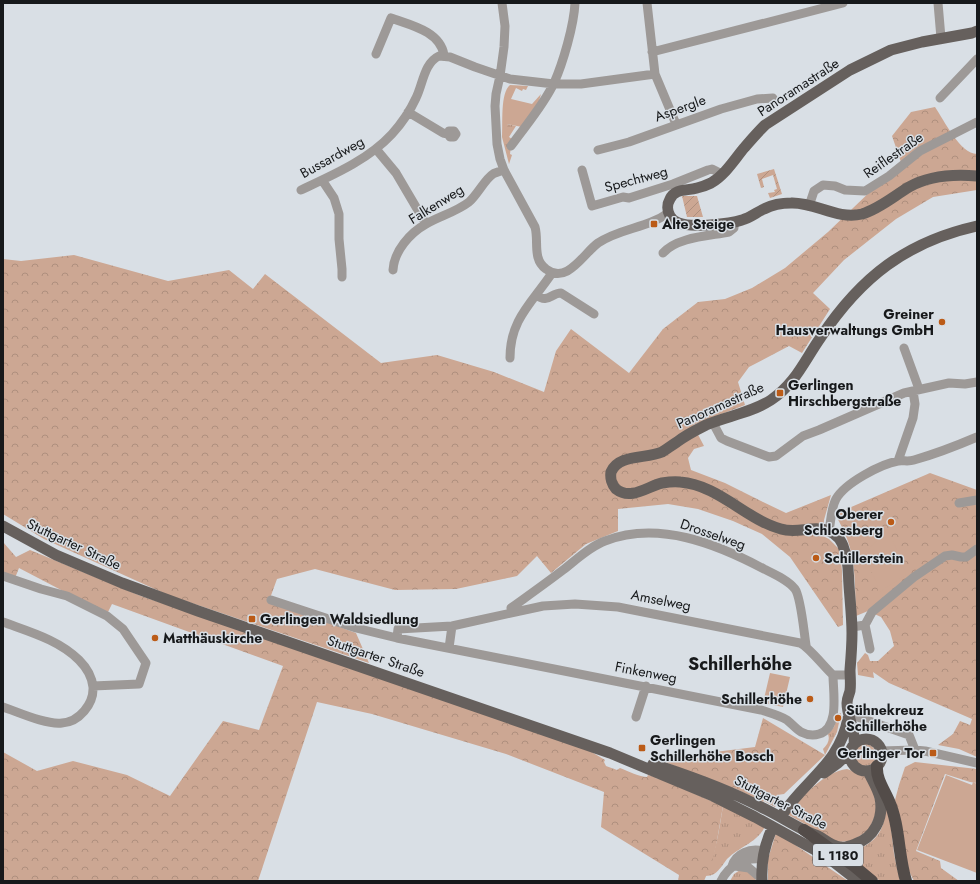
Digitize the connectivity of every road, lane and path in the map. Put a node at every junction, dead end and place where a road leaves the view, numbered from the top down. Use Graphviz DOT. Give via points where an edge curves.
graph roads {
  1 [pos="502,3"];
  2 [pos="575,3"];
  3 [pos="647,3"];
  4 [pos="842,3"];
  5 [pos="938,3"];
  6 [pos="977,31"];
  7 [pos="941,38"];
  8 [pos="652,52"];
  9 [pos="376,54"];
  10 [pos="444,55"];
  11 [pos="977,59"];
  12 [pos="655,74"];
  13 [pos="500,76"];
  14 [pos="554,84"];
  15 [pos="773,98"];
  16 [pos="940,98"];
  17 [pos="408,112"];
  18 [pos="977,122"];
  19 [pos="676,124"];
  20 [pos="448,134"];
  21 [pos="512,146"];
  22 [pos="376,149"];
  23 [pos="598,150"];
  24 [pos="504,170"];
  25 [pos="582,170"];
  26 [pos="722,174"];
  27 [pos="977,176"];
  28 [pos="322,180"];
  29 [pos="301,190"];
  30 [pos="809,206"];
  31 [pos="668,213"];
  32 [pos="734,222"];
  33 [pos="426,224"];
  34 [pos="977,226"];
  35 [pos="663,252"];
  36 [pos="393,270"];
  37 [pos="552,273"];
  38 [pos="342,277"];
  39 [pos="536,295"];
  40 [pos="594,314"];
  41 [pos="904,348"];
  42 [pos="510,358"];
  43 [pos="977,382"];
  44 [pos="916,390"];
  45 [pos="710,424"];
  46 [pos="977,437"];
  47 [pos="898,461"];
  48 [pos="977,500"];
  49 [pos="959,503"];
  50 [pos="3,526"];
  51 [pos="829,531"];
  52 [pos="977,549"];
  53 [pos="3,576"];
  54 [pos="271,600"];
  55 [pos="512,612"];
  56 [pos="3,622"];
  57 [pos="865,625"];
  58 [pos="452,626"];
  59 [pos="852,627"];
  60 [pos="397,638"];
  61 [pos="806,645"];
  62 [pos="449,648"];
  63 [pos="870,649"];
  64 [pos="833,675"];
  65 [pos="850,675"];
  66 [pos="93,686"];
  67 [pos="646,686"];
  68 [pos="3,707"];
  69 [pos="852,716"];
  70 [pos="636,717"];
  71 [pos="865,739"];
  72 [pos="852,748"];
  73 [pos="915,750"];
  74 [pos="881,751"];
  75 [pos="977,763"];
  76 [pos="853,765"];
  77 [pos="872,768"];
  78 [pos="829,770"];
  79 [pos="814,778"];
  80 [pos="784,812"];
  81 [pos="797,830"];
  82 [pos="771,831"];
  83 [pos="763,855"];
  84 [pos="732,866"];
  85 [pos="762,880"];
  86 [pos="721,881"];
  87 [pos="858,881"];
  88 [pos="872,881"];
  89 [pos="906,881"];
  1 -- 13 [label="street" via="505,26"];
  2 -- 14 [label="street" via="572,26"];
  3 -- 8 [label="street"];
  4 -- 8 [label="street"];
  5 -- 7 [label="street"];
  6 -- 7 [label="main road, Panoramastraße"];
  7 -- 26 [label="main road, Panoramastraße" via="891,50 850,70 764,125"];
  8 -- 12 [label="street"];
  9 -- 10 [label="street" via="391,18 428,33 440,44"];
  10 -- 13 [label="street"];
  10 -- 17 [label="street, Bussardweg" via="436,57 430,63"];
  11 -- 16 [label="street"];
  12 -- 14 [label="street" via="581,84"];
  12 -- 19 [label="street"];
  13 -- 14 [label="street"];
  13 -- 24 [label="street" via="495,119"];
  14 -- 21 [label="street"];
  15 -- 19 [label="street, Aspergle" via="757,99"];
  17 -- 20 [label="street"];
  17 -- 22 [label="street, Bussardweg" via="393,133"];
  18 -- 30 [label="street, Reiflestraße" via="920,151 865,192 823,185 814,191"];
  19 -- 23 [label="street, Aspergle" via="629,142"];
  22 -- 28 [label="street, Bussardweg"];
  22 -- 33 [label="street" via="405,187"];
  24 -- 33 [label="street, Falkenweg" via="491,175 469,202"];
  24 -- 37 [label="street" via="534,226 538,261"];
  25 -- 26 [label="street, Spechtweg" via="592,206 623,197 628,198 712,169"];
  26 -- 31 [label="main road, Panoramastraße" via="697,188 675,193 669,199"];
  27 -- 30 [label="main road" via="940,176 911,186 877,207 854,215"];
  28 -- 29 [label="street, Bussardweg"];
  28 -- 38 [label="street" via="334,198 339,214"];
  30 -- 32 [label="main road" via="797,203 778,205"];
  31 -- 32 [label="main road" via="678,223 689,225"];
  31 -- 37 [label="street" via="660,219 614,234 587,252 567,272"];
  32 -- 35 [label="street" via="734,228 729,232 678,242"];
  33 -- 36 [label="street, Falkenweg" via="400,249 393,262"];
  34 -- 45 [label="main road, Panoramastraße" via="930,241 883,267 838,311 792,383 762,405"];
  37 -- 39 [label="street"];
  39 -- 40 [label="street" via="547,298 561,293"];
  39 -- 42 [label="street" via="514,330 510,342"];
  41 -- 44 [label="street"];
  43 -- 44 [label="street" via="949,383"];
  44 -- 45 [label="street" via="803,436 776,456 769,457 727,441 721,438"];
  44 -- 47 [label="street" via="913,418"];
  45 -- 51 [label="main road, Panoramastraße" via="661,452 616,464 610,476 615,488 631,493 662,483 687,483 701,486 778,528 792,531"];
  46 -- 47 [label="street" via="911,461"];
  47 -- 51 [label="street" via="853,482 840,493 832,508"];
  48 -- 49 [label="street"];
  50 -- 81 [label="main road, Stuttgarter Straße" via="39,546 122,583 686,780"];
  51 -- 59 [label="main road" via="839,539 846,554"];
  52 -- 57 [label="street" via="966,557 952,554 945,556 914,577 872,612"];
  53 -- 66 [label="street" via="41,590 67,596 107,616 119,626 146,663 139,684"];
  54 -- 60 [label="street" via="356,628"];
  55 -- 58 [label="street, Amselweg"];
  55 -- 61 [label="street, Amselweg" via="543,606 575,604 618,606 773,636"];
  55 -- 61 [label="street, Drosselweg" via="512,608 597,544 631,534 662,533 718,548 754,564 795,588"];
  56 -- 66 [label="street" via="49,640 76,657 85,667"];
  57 -- 59 [label="street"];
  57 -- 63 [label="street"];
  58 -- 60 [label="street, Amselweg" via="398,629"];
  58 -- 62 [label="street"];
  59 -- 65 [label="main road"];
  60 -- 62 [label="street, Finkenweg"];
  61 -- 64 [label="street"];
  62 -- 67 [label="street, Finkenweg"];
  64 -- 65 [label="street"];
  64 -- 67 [label="street, Finkenweg" via="833,717 827,730 813,735 803,733 772,713"];
  65 -- 69 [label="main road"];
  66 -- 68 [label="street" via="87,707 78,717 67,722 49,722"];
  67 -- 70 [label="street"];
  69 -- 71 [label="main road"];
  69 -- 72 [label="main road"];
  69 -- 73 [label="street" via="909,734"];
  69 -- 79 [label="main road" via="836,751"];
  71 -- 72 [label="main road" via="857,741"];
  71 -- 74 [label="main road" via="876,743"];
  72 -- 76 [label="main road"];
  72 -- 78 [label="main road"];
  73 -- 74 [label="street"];
  73 -- 75 [label="street"];
  74 -- 77 [label="main road" via="881,759"];
  76 -- 77 [label="main road" via="862,771"];
  76 -- 78 [label="main road"];
  77 -- 81 [label="main road, Stuttgarter Straße" via="881,804 880,819 874,831 863,842 841,848 818,836"];
  77 -- 89 [label="highway" via="877,773 894,814"];
  78 -- 79 [label="main road"];
  79 -- 80 [label="main road" via="793,798"];
  81 -- 87 [label="main road"];
  81 -- 88 [label="highway, L 1180" via="854,866"];
  82 -- 83 [label="main road"];
  83 -- 84 [label="street"];
  83 -- 85 [label="main road"];
  84 -- 85 [label="street" via="749,868"];
  84 -- 86 [label="street"];
}
